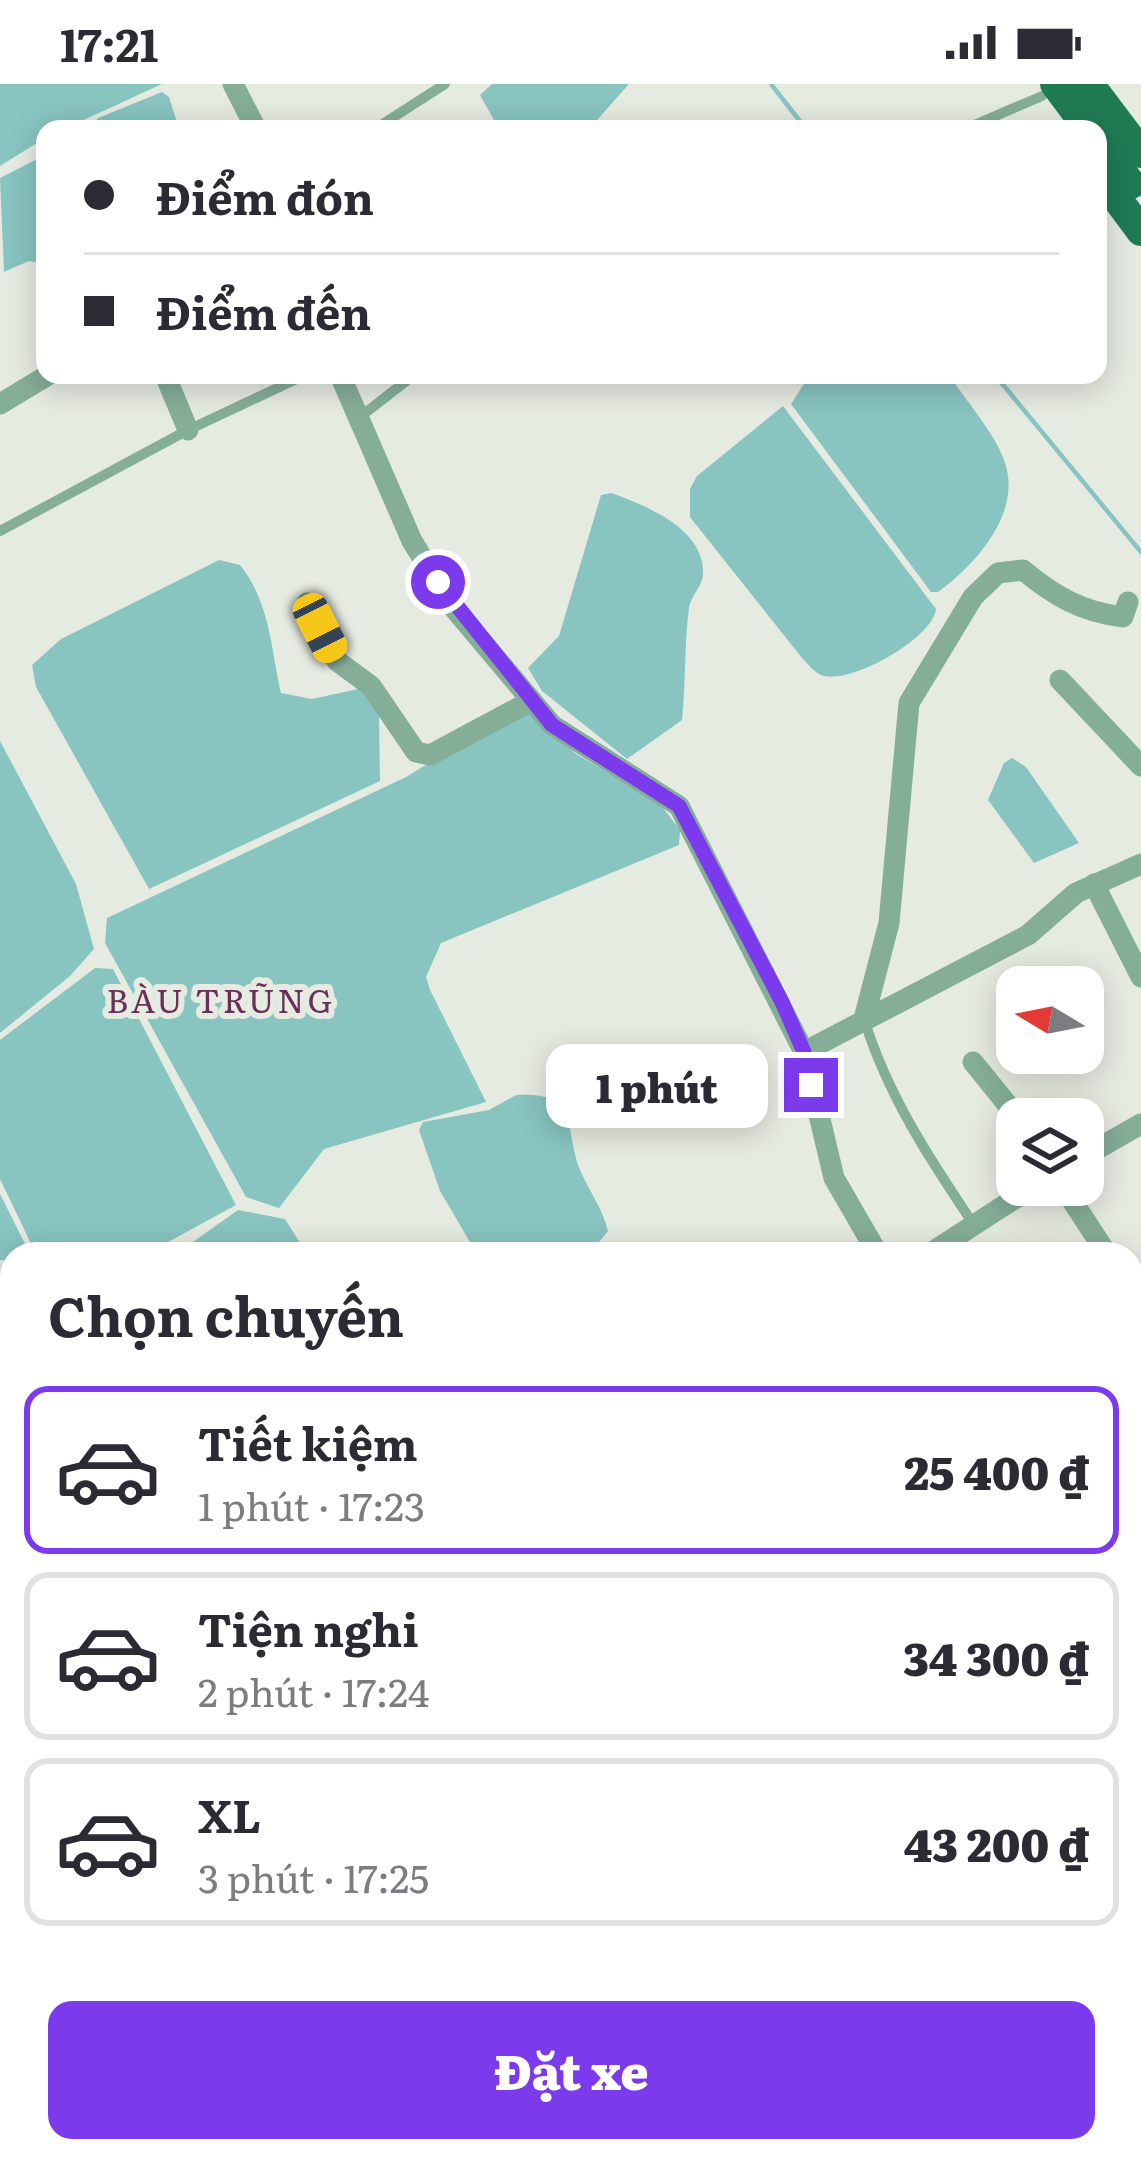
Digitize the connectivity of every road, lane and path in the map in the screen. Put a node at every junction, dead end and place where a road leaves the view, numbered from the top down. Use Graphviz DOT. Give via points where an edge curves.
graph roads {
  1 [pos="233,84"];
  2 [pos="445,84"];
  3 [pos="1088,84"];
  4 [pos="1043,88"];
  5 [pos="251,120"];
  6 [pos="389,120"];
  7 [pos="982,120"];
  8 [pos="1061,120"];
  9 [pos="1079,120"];
  10 [pos="1107,153"];
  11 [pos="1141,153"];
  12 [pos="1107,185"];
  13 [pos="1141,197"];
  14 [pos="1141,231"];
  15 [pos="36,382"];
  16 [pos="169,384"];
  17 [pos="285,384"];
  18 [pos="344,384"];
  19 [pos="402,384"];
  20 [pos="0,404"];
  21 [pos="357,418"];
  22 [pos="188,430"];
  23 [pos="0,531"];
  24 [pos="1128,602"];
  25 [pos="307,603"];
  26 [pos="1060,680"];
  27 [pos="531,701"];
  28 [pos="1141,766"];
  29 [pos="1141,864"];
  30 [pos="1094,884"];
  31 [pos="1141,976"];
  32 [pos="864,1019"];
  33 [pos="804,1052"];
  34 [pos="973,1062"];
  35 [pos="1002,1098"];
  36 [pos="1141,1124"];
  37 [pos="1104,1145"];
  38 [pos="1003,1206"];
  39 [pos="1076,1206"];
  40 [pos="974,1225"];
  41 [pos="871,1242"];
  42 [pos="948,1242"];
  43 [pos="1099,1242"];
  1 -- 5 [label="street"];
  2 -- 6 [label="lane"];
  3 -- 11 [label="main road"];
  4 -- 7 [label="lane"];
  4 -- 8 [label="main road"];
  4 -- 9 [label="main road"];
  10 -- 13 [label="main road"];
  12 -- 14 [label="main road"];
  15 -- 20 [label="street"];
  16 -- 22 [label="street"];
  17 -- 22 [label="lane"];
  18 -- 21 [label="street"];
  19 -- 21 [label="lane"];
  21 -- 27 [label="street" via="412,541 452,606"];
  22 -- 23 [label="lane"];
  24 -- 32 [label="street" via="1124,616 1100,614 1054,597 1023,570 998,573 931,660 909,704 889,923"];
  25 -- 27 [label="street" via="338,661 371,686 416,752 430,755"];
  26 -- 28 [label="street"];
  27 -- 33 [label="street" via="552,725 679,806"];
  29 -- 30 [label="street"];
  30 -- 31 [label="street"];
  30 -- 32 [label="street" via="1028,935"];
  32 -- 33 [label="street"];
  32 -- 40 [label="lane" via="912,1132"];
  33 -- 41 [label="street" via="834,1178"];
  34 -- 35 [label="street"];
  36 -- 37 [label="street"];
  38 -- 40 [label="street"];
  39 -- 43 [label="street"];
  40 -- 42 [label="street"];
}
